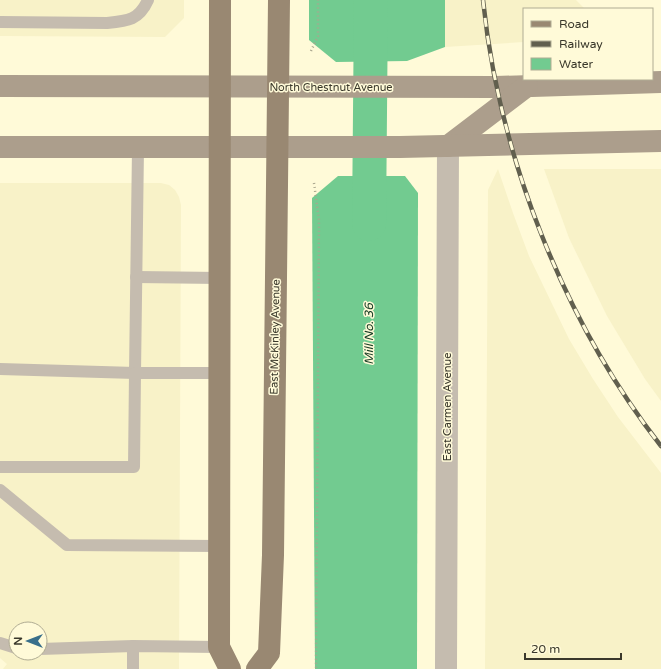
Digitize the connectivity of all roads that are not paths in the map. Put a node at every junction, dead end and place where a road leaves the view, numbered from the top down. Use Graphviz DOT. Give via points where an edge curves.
graph roads {
  1 [pos="148,0"];
  2 [pos="220,0"];
  3 [pos="279,0"];
  4 [pos="0,22"];
  5 [pos="661,82"];
  6 [pos="0,86"];
  7 [pos="527,86"];
  8 [pos="220,87"];
  9 [pos="278,87"];
  10 [pos="661,141"];
  11 [pos="448,146"];
  12 [pos="0,147"];
  13 [pos="221,147"];
  14 [pos="278,147"];
  15 [pos="138,148"];
  16 [pos="136,278"];
  17 [pos="220,278"];
  18 [pos="0,369"];
  19 [pos="135,373"];
  20 [pos="219,373"];
  21 [pos="0,467"];
  22 [pos="0,490"];
  23 [pos="219,546"];
  24 [pos="134,646"];
  25 [pos="219,647"];
  26 [pos="48,649"];
  27 [pos="134,669"];
  28 [pos="230,669"];
  29 [pos="257,669"];
  30 [pos="446,669"];
  1 -- 4 [label="lane" via="139,15 124,22"];
  2 -- 8 [label="main road"];
  3 -- 9 [label="main road, East McKinley Avenue"];
  5 -- 7 [label="main road, North Chestnut Avenue"];
  6 -- 8 [label="main road, North Chestnut Avenue"];
  7 -- 9 [label="main road, North Chestnut Avenue"];
  7 -- 11 [label="main road"];
  8 -- 9 [label="main road, North Chestnut Avenue"];
  8 -- 13 [label="main road"];
  9 -- 14 [label="main road, East McKinley Avenue"];
  10 -- 11 [label="main road"];
  11 -- 14 [label="main road"];
  11 -- 30 [label="street, East Carmen Avenue"];
  12 -- 15 [label="main road"];
  13 -- 14 [label="main road"];
  13 -- 15 [label="main road"];
  13 -- 17 [label="main road"];
  14 -- 29 [label="main road, East McKinley Avenue" via="269,653"];
  15 -- 16 [label="lane"];
  16 -- 17 [label="lane"];
  16 -- 19 [label="lane"];
  17 -- 20 [label="main road"];
  18 -- 19 [label="lane"];
  19 -- 20 [label="lane"];
  19 -- 21 [label="lane" via="134,466"];
  20 -- 23 [label="main road"];
  22 -- 23 [label="lane" via="67,545"];
  23 -- 25 [label="main road"];
  24 -- 25 [label="lane"];
  24 -- 26 [label="lane"];
  24 -- 27 [label="lane"];
  25 -- 28 [label="main road"];
}
